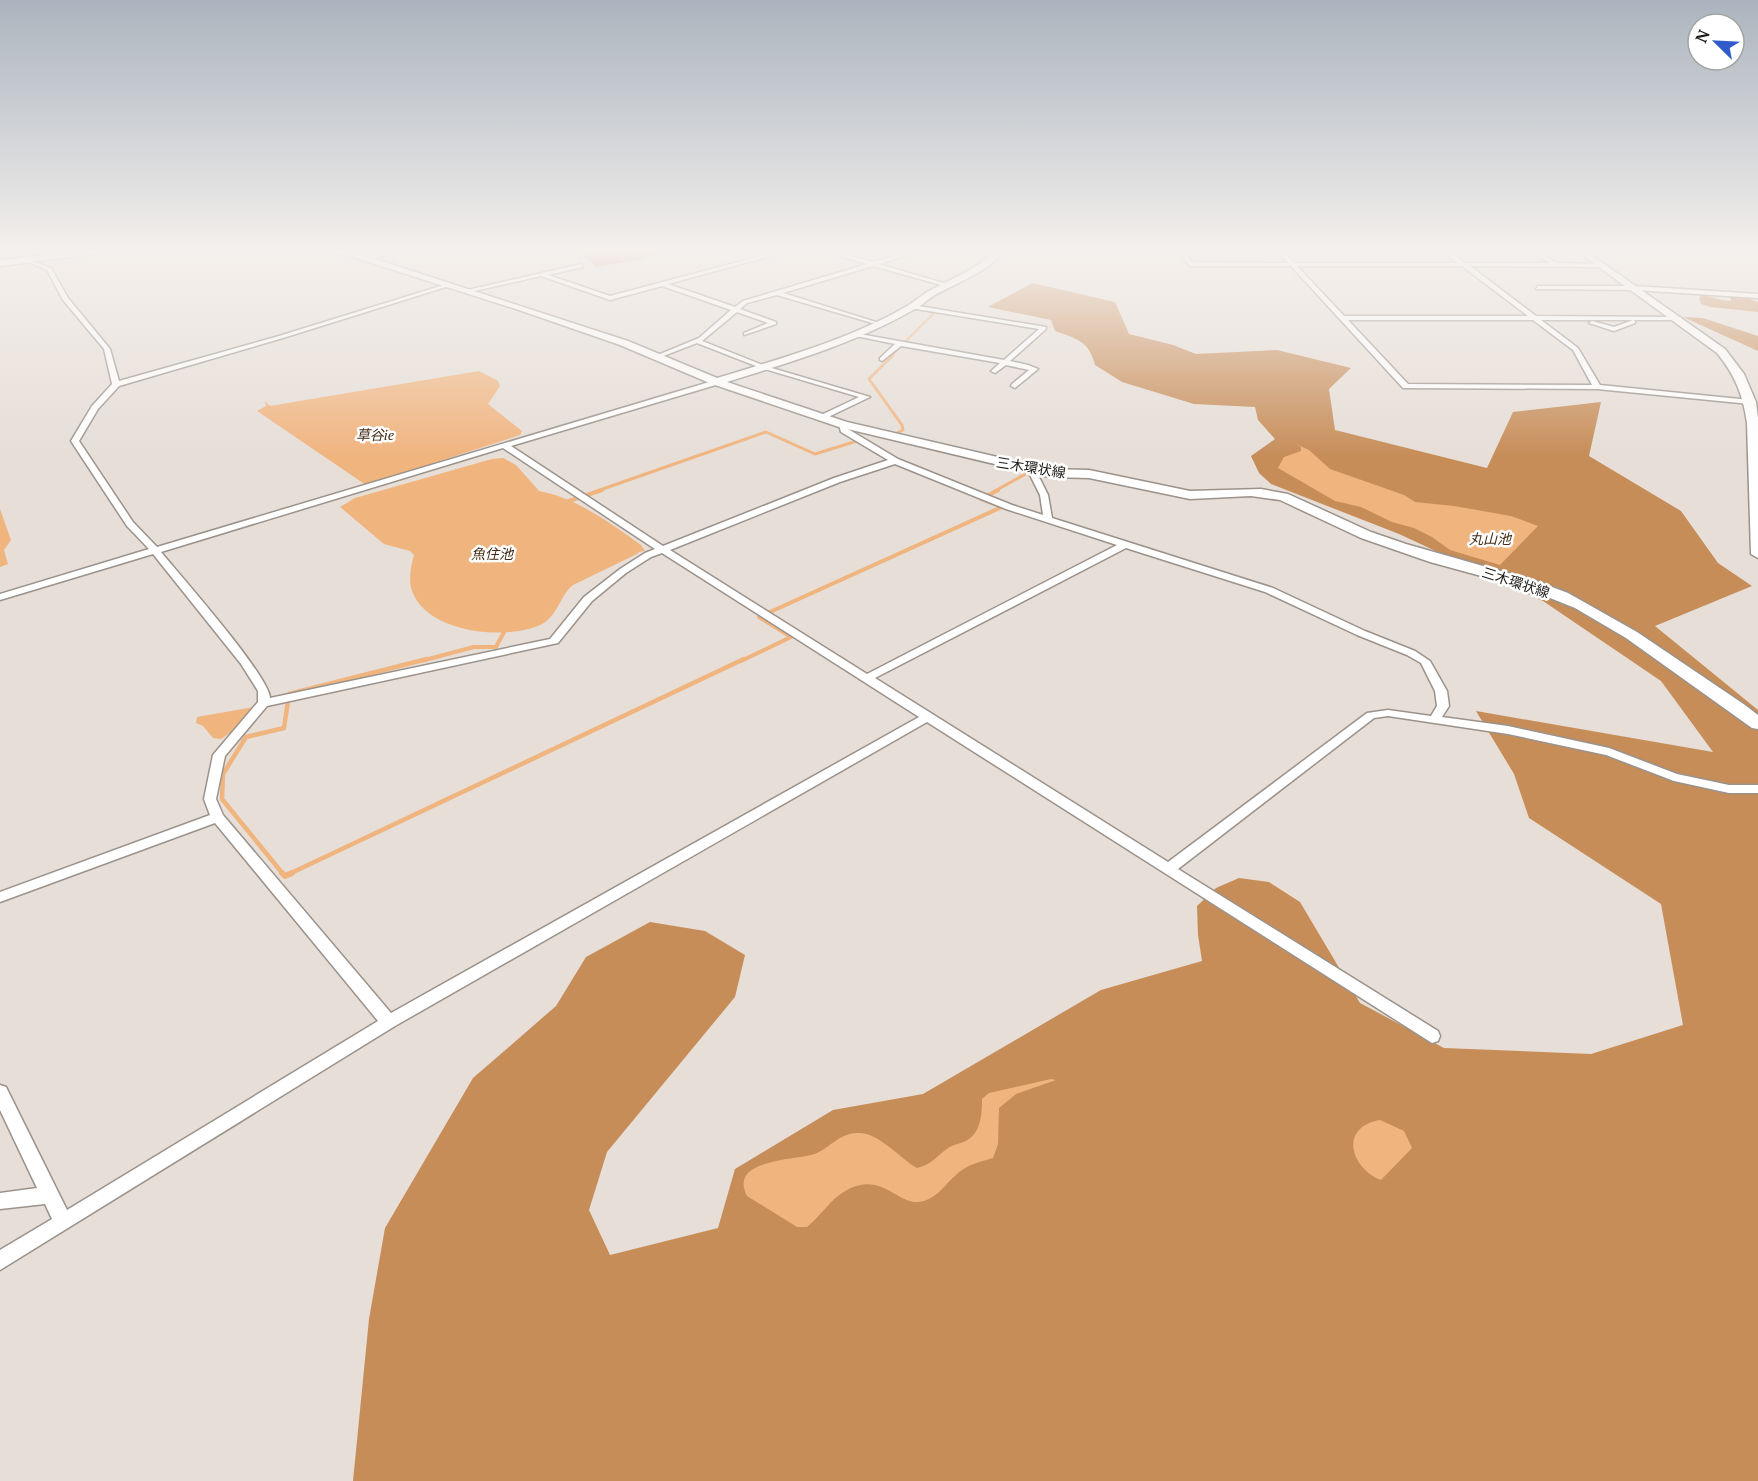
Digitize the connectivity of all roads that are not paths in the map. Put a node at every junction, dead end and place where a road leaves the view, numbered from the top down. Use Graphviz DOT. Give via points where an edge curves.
graph roads {
  1 [pos="81,318"];
  2 [pos="342,318"];
  3 [pos="552,318"];
  4 [pos="727,318"];
  5 [pos="760,318"];
  6 [pos="859,318"];
  7 [pos="889,318"];
  8 [pos="982,318"];
  9 [pos="1345,318"];
  10 [pos="1536,318"];
  11 [pos="1574,318"];
  12 [pos="1635,318"];
  13 [pos="1678,318"];
  14 [pos="877,324"];
  15 [pos="746,334"];
  16 [pos="854,334"];
  17 [pos="697,341"];
  18 [pos="899,344"];
  19 [pos="656,357"];
  20 [pos="882,359"];
  21 [pos="1005,362"];
  22 [pos="764,367"];
  23 [pos="995,371"];
  24 [pos="716,382"];
  25 [pos="116,384"];
  26 [pos="1015,386"];
  27 [pos="1597,387"];
  28 [pos="1750,402"];
  29 [pos="822,418"];
  30 [pos="843,425"];
  31 [pos="505,446"];
  32 [pos="894,461"];
  33 [pos="1031,469"];
  34 [pos="1048,521"];
  35 [pos="1124,545"];
  36 [pos="662,549"];
  37 [pos="156,551"];
  38 [pos="1758,554"];
  39 [pos="0,597"];
  40 [pos="867,678"];
  41 [pos="263,703"];
  42 [pos="928,717"];
  43 [pos="1434,720"];
  44 [pos="1758,724"];
  45 [pos="1758,789"];
  46 [pos="217,817"];
  47 [pos="1168,869"];
  48 [pos="0,897"];
  49 [pos="388,1022"];
  50 [pos="1432,1036"];
  51 [pos="0,1092"];
  52 [pos="50,1195"];
  53 [pos="0,1201"];
  54 [pos="63,1222"];
  55 [pos="0,1261"];
  1 -- 25 [label="street" via="107,350"];
  2 -- 25 [label="street"];
  3 -- 19 [label="main road, 三木環状線"];
  4 -- 17 [label="street"];
  5 -- 15 [label="street" via="774,323"];
  6 -- 14 [label="street"];
  7 -- 14 [label="main road"];
  8 -- 21 [label="street" via="1044,328"];
  9 -- 27 [label="street" via="1406,386"];
  10 -- 27 [label="street" via="1576,350"];
  11 -- 12 [label="street" via="1614,329 1636,321"];
  13 -- 28 [label="main road" via="1730,361"];
  14 -- 16 [label="main road"];
  16 -- 18 [label="street"];
  16 -- 22 [label="main road"];
  17 -- 19 [label="street"];
  17 -- 22 [label="street"];
  18 -- 20 [label="street"];
  18 -- 21 [label="street"];
  19 -- 24 [label="main road, 三木環状線"];
  21 -- 23 [label="street"];
  21 -- 26 [label="street" via="1034,369"];
  22 -- 24 [label="main road"];
  22 -- 29 [label="street" via="866,397"];
  24 -- 29 [label="main road, 三木環状線"];
  24 -- 31 [label="street"];
  25 -- 37 [label="street" via="95,408 75,441 130,524"];
  27 -- 28 [label="street"];
  28 -- 38 [label="main road"];
  29 -- 30 [label="main road, 三木環状線"];
  30 -- 32 [label="street" via="844,430"];
  30 -- 33 [label="main road, 三木環状線"];
  31 -- 36 [label="street"];
  31 -- 37 [label="street"];
  32 -- 34 [label="street"];
  32 -- 36 [label="street"];
  33 -- 34 [label="street" via="1044,495"];
  33 -- 44 [label="main road, 三木環状線" via="1089,474 1206,497 1269,493 1297,500 1364,534 1434,559 1534,586 1593,612 1627,631"];
  34 -- 35 [label="street"];
  35 -- 40 [label="street"];
  35 -- 43 [label="street" via="1269,591 1411,653 1425,662 1441,691 1443,706"];
  36 -- 40 [label="street"];
  36 -- 41 [label="street" via="623,571 588,599 554,641"];
  37 -- 39 [label="street"];
  37 -- 41 [label="street" via="245,662 264,691"];
  40 -- 42 [label="street"];
  41 -- 46 [label="street" via="219,755 210,799"];
  42 -- 47 [label="street"];
  42 -- 49 [label="street"];
  43 -- 45 [label="street" via="1508,730 1609,752 1674,777 1729,789"];
  43 -- 47 [label="street" via="1388,713 1371,715"];
  46 -- 48 [label="street"];
  46 -- 49 [label="street"];
  47 -- 50 [label="street"];
  49 -- 54 [label="street"];
  51 -- 52 [label="street"];
  52 -- 53 [label="street"];
  52 -- 54 [label="street"];
  54 -- 55 [label="street"];
}
